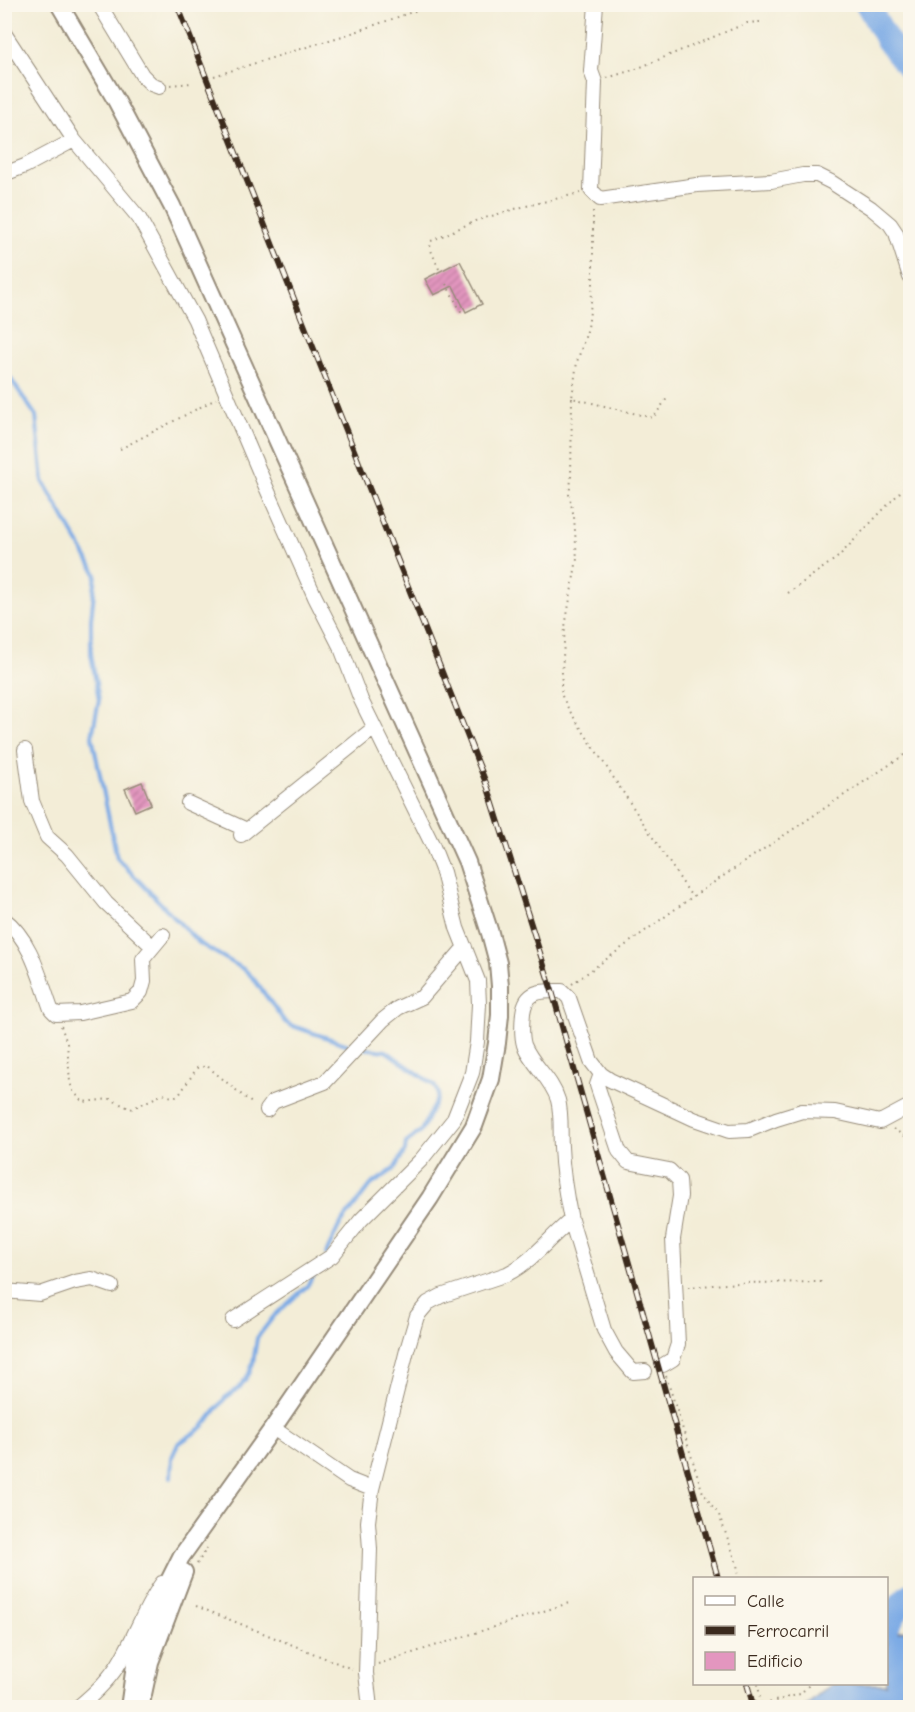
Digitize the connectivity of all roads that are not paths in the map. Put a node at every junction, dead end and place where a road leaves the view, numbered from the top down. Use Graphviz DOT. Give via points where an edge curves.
graph roads {
  1 [pos="59,4"];
  2 [pos="99,4"];
  3 [pos="596,4"];
  4 [pos="4,33"];
  5 [pos="159,87"];
  6 [pos="74,140"];
  7 [pos="4,174"];
  8 [pos="910,277"];
  9 [pos="374,729"];
  10 [pos="25,750"];
  11 [pos="188,803"];
  12 [pos="4,919"];
  13 [pos="163,935"];
  14 [pos="153,947"];
  15 [pos="465,947"];
  16 [pos="602,1074"];
  17 [pos="910,1106"];
  18 [pos="267,1110"];
  19 [pos="571,1220"];
  20 [pos="112,1286"];
  21 [pos="4,1291"];
  22 [pos="233,1320"];
  23 [pos="663,1365"];
  24 [pos="645,1371"];
  25 [pos="273,1428"];
  26 [pos="372,1488"];
  27 [pos="186,1566"];
  28 [pos="135,1667"];
  29 [pos="113,1672"];
  30 [pos="77,1707"];
  31 [pos="129,1707"];
  32 [pos="140,1707"];
  33 [pos="370,1707"];
  1 -- 25 [label="main road" via="172,206 467,862 498,963 497,1043 491,1079 474,1126 430,1198"];
  2 -- 5 [label="street" via="142,75"];
  3 -- 8 [label="street" via="591,71 595,82 596,195 817,175 890,224"];
  4 -- 6 [label="street"];
  6 -- 7 [label="street"];
  6 -- 9 [label="street" via="139,218 195,320"];
  9 -- 11 [label="street" via="244,832"];
  9 -- 15 [label="street" via="432,844"];
  10 -- 14 [label="street" via="32,801 46,837 67,855 106,903"];
  12 -- 14 [label="street" via="34,960 56,1014 80,1013 132,1001 141,992 144,959"];
  13 -- 14 [label="street"];
  15 -- 18 [label="street" via="422,997 383,1020 325,1082 273,1102"];
  15 -- 22 [label="street" via="480,1004 472,1074 454,1119 332,1256"];
  16 -- 17 [label="street" via="694,1119 729,1131 749,1130 802,1111 835,1112 880,1122"];
  16 -- 19 [label="street" via="591,1061 569,998 562,991 531,995 524,1006 524,1044 558,1101 562,1173"];
  16 -- 23 [label="street" via="597,1085 620,1151 628,1162 669,1170 679,1180 673,1239 678,1344 673,1359"];
  19 -- 24 [label="street" via="604,1329 633,1372"];
  19 -- 26 [label="street" via="517,1269 441,1296 417,1316"];
  20 -- 21 [label="street" via="92,1279 40,1294"];
  25 -- 26 [label="street" via="349,1480"];
  25 -- 27 [label="main road"];
  26 -- 33 [label="street" via="366,1670"];
  27 -- 28 [label="main road" via="158,1603"];
  27 -- 29 [label="street" via="151,1598"];
  27 -- 32 [label="main road" via="150,1662"];
  28 -- 29 [label="street"];
  28 -- 31 [label="main road"];
  29 -- 30 [label="street"];
}
